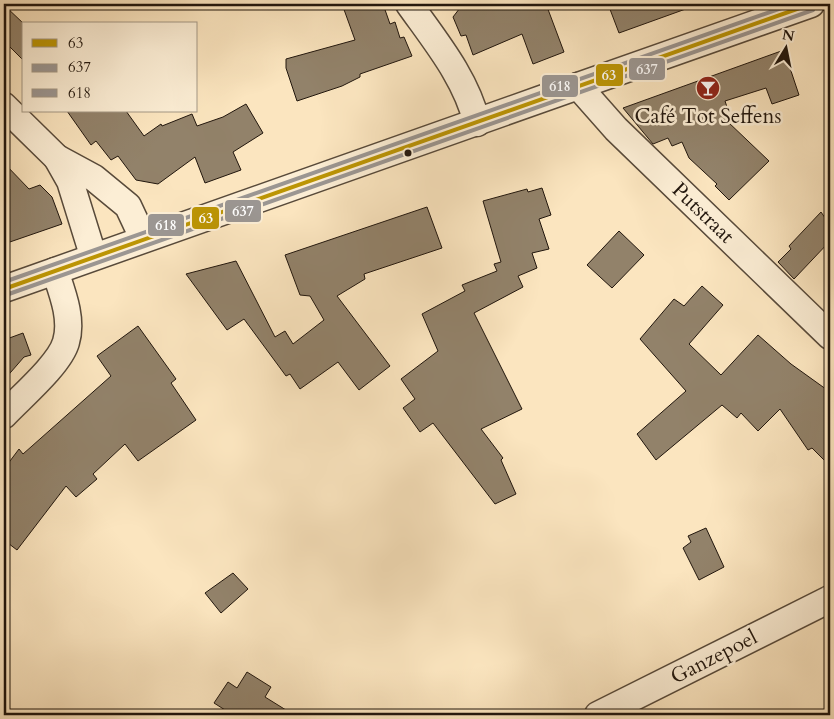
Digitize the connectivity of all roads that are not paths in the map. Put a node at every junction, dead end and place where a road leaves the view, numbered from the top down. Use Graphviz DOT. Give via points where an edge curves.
graph roads {
  1 [pos="409,4"];
  2 [pos="812,4"];
  3 [pos="578,86"];
  4 [pos="4,106"];
  5 [pos="478,123"];
  6 [pos="58,158"];
  7 [pos="143,238"];
  8 [pos="92,256"];
  9 [pos="55,271"];
  10 [pos="4,289"];
  11 [pos="830,336"];
  12 [pos="4,415"];
  13 [pos="830,599"];
  14 [pos="598,715"];
  1 -- 5 [label="street" via="458,75 472,102"];
  2 -- 3 [label="street"];
  3 -- 5 [label="street"];
  3 -- 11 [label="street, Putstraat" via="616,129"];
  4 -- 6 [label="street"];
  5 -- 7 [label="street"];
  6 -- 7 [label="street" via="94,178 128,206"];
  6 -- 8 [label="street" via="70,181"];
  7 -- 8 [label="street"];
  8 -- 9 [label="street"];
  9 -- 10 [label="street"];
  9 -- 12 [label="street" via="68,320 62,355"];
  13 -- 14 [label="street, Ganzepoel"];
}
